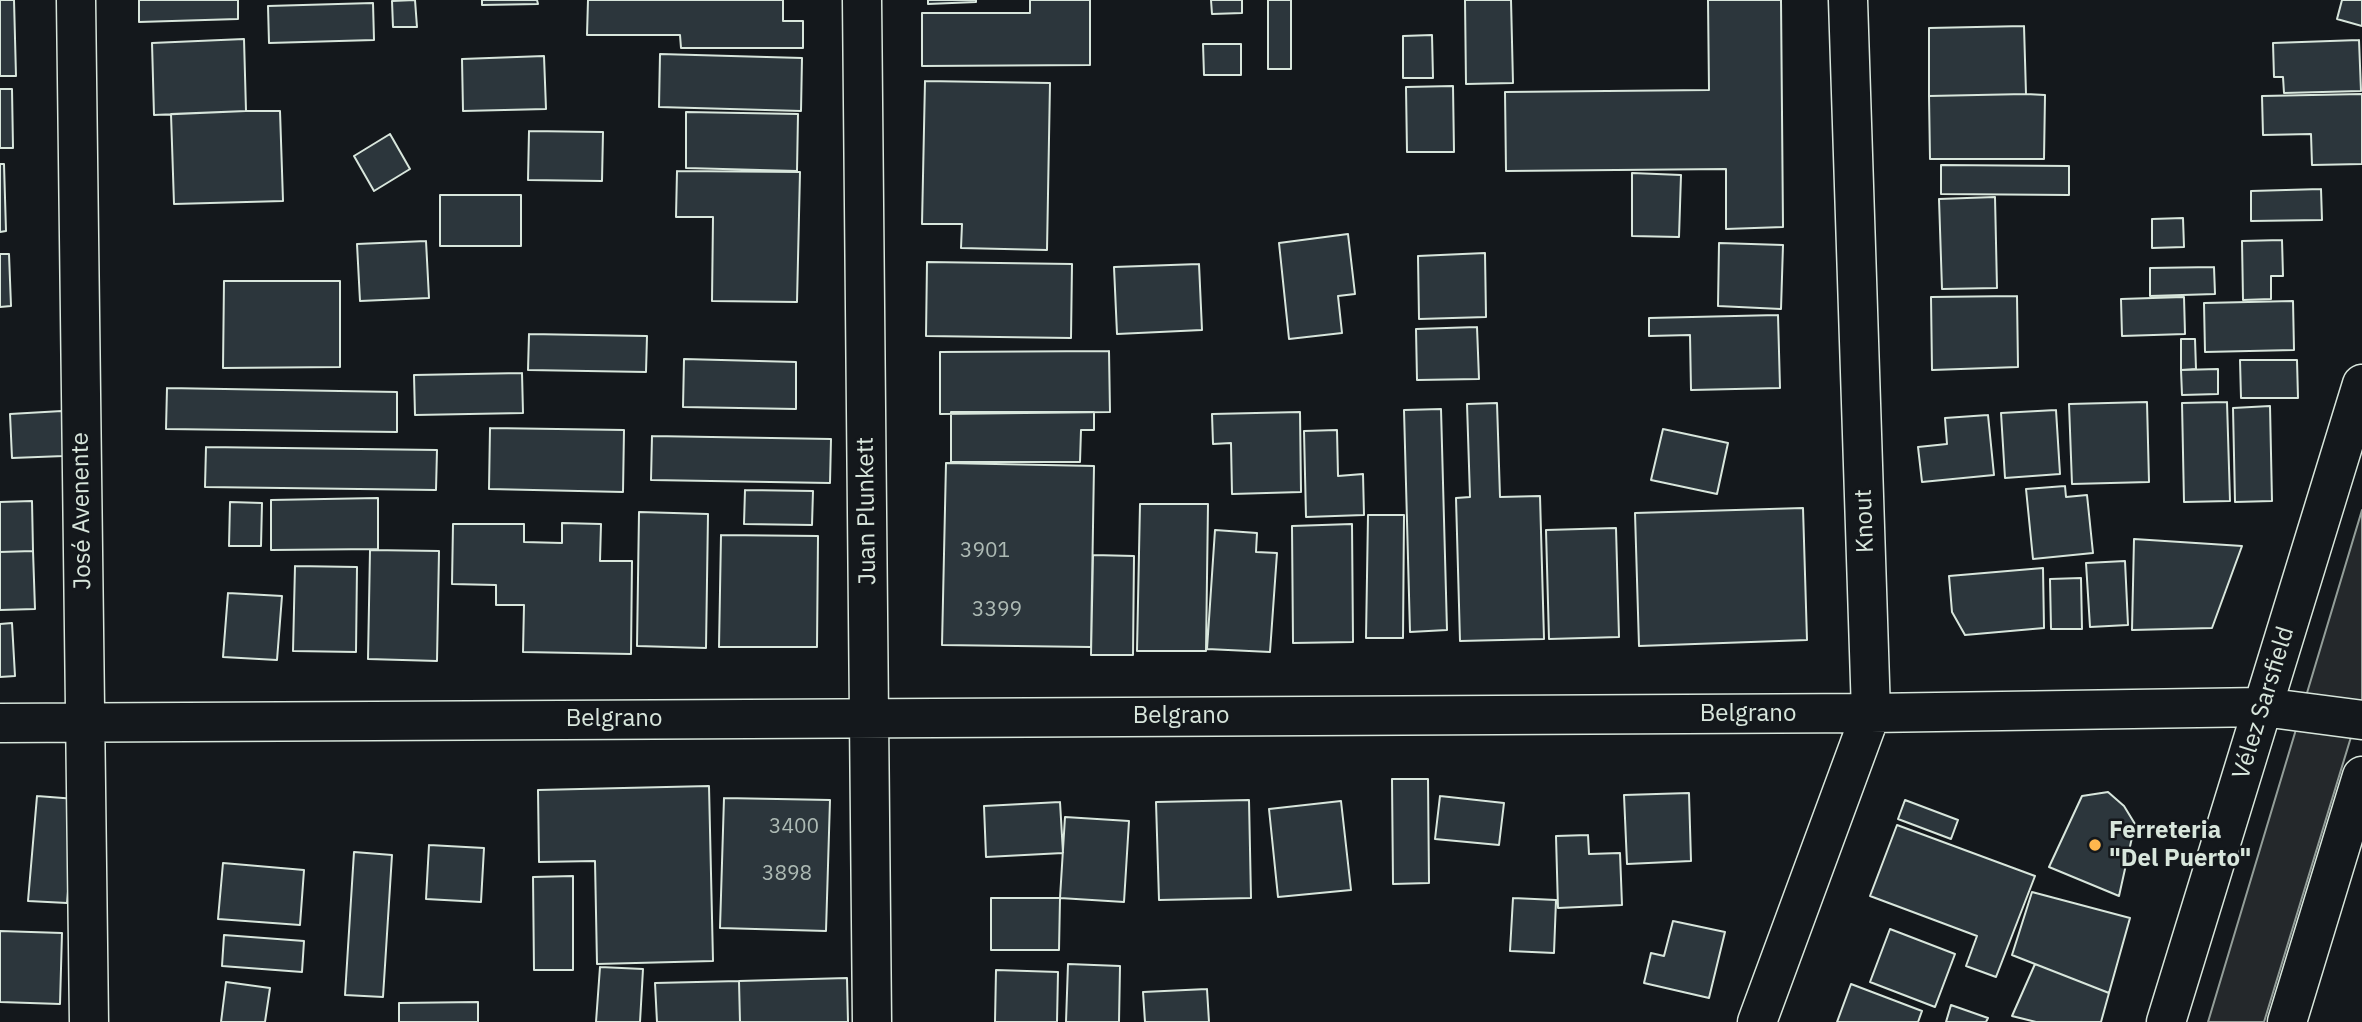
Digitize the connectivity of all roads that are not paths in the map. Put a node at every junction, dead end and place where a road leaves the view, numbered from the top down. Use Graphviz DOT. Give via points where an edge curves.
graph roads {
  1 [pos="76,0"];
  2 [pos="862,0"];
  3 [pos="1848,0"];
  4 [pos="2362,384"];
  5 [pos="2263,707"];
  6 [pos="1871,713"];
  7 [pos="869,718"];
  8 [pos="2362,720"];
  9 [pos="85,722"];
  10 [pos="0,723"];
  11 [pos="2362,776"];
  12 [pos="89,1022"];
  13 [pos="872,1022"];
  14 [pos="1757,1022"];
  15 [pos="2166,1022"];
  16 [pos="2287,1022"];
  1 -- 9 [label="street, José Avenente"];
  2 -- 7 [label="street, Juan Plunkett"];
  3 -- 6 [label="street, Knout"];
  4 -- 5 [label="street, Vélez Sarsfield"];
  5 -- 6 [label="street, Belgrano"];
  5 -- 8 [label="street, Belgrano"];
  5 -- 15 [label="street, Vélez Sarsfield"];
  6 -- 7 [label="street, Belgrano"];
  6 -- 14 [label="street, Knout"];
  7 -- 9 [label="street, Belgrano"];
  7 -- 13 [label="street, Juan Plunkett"];
  9 -- 10 [label="street, Belgrano"];
  9 -- 12 [label="street, José Avenente"];
  11 -- 16 [label="street"];
}
